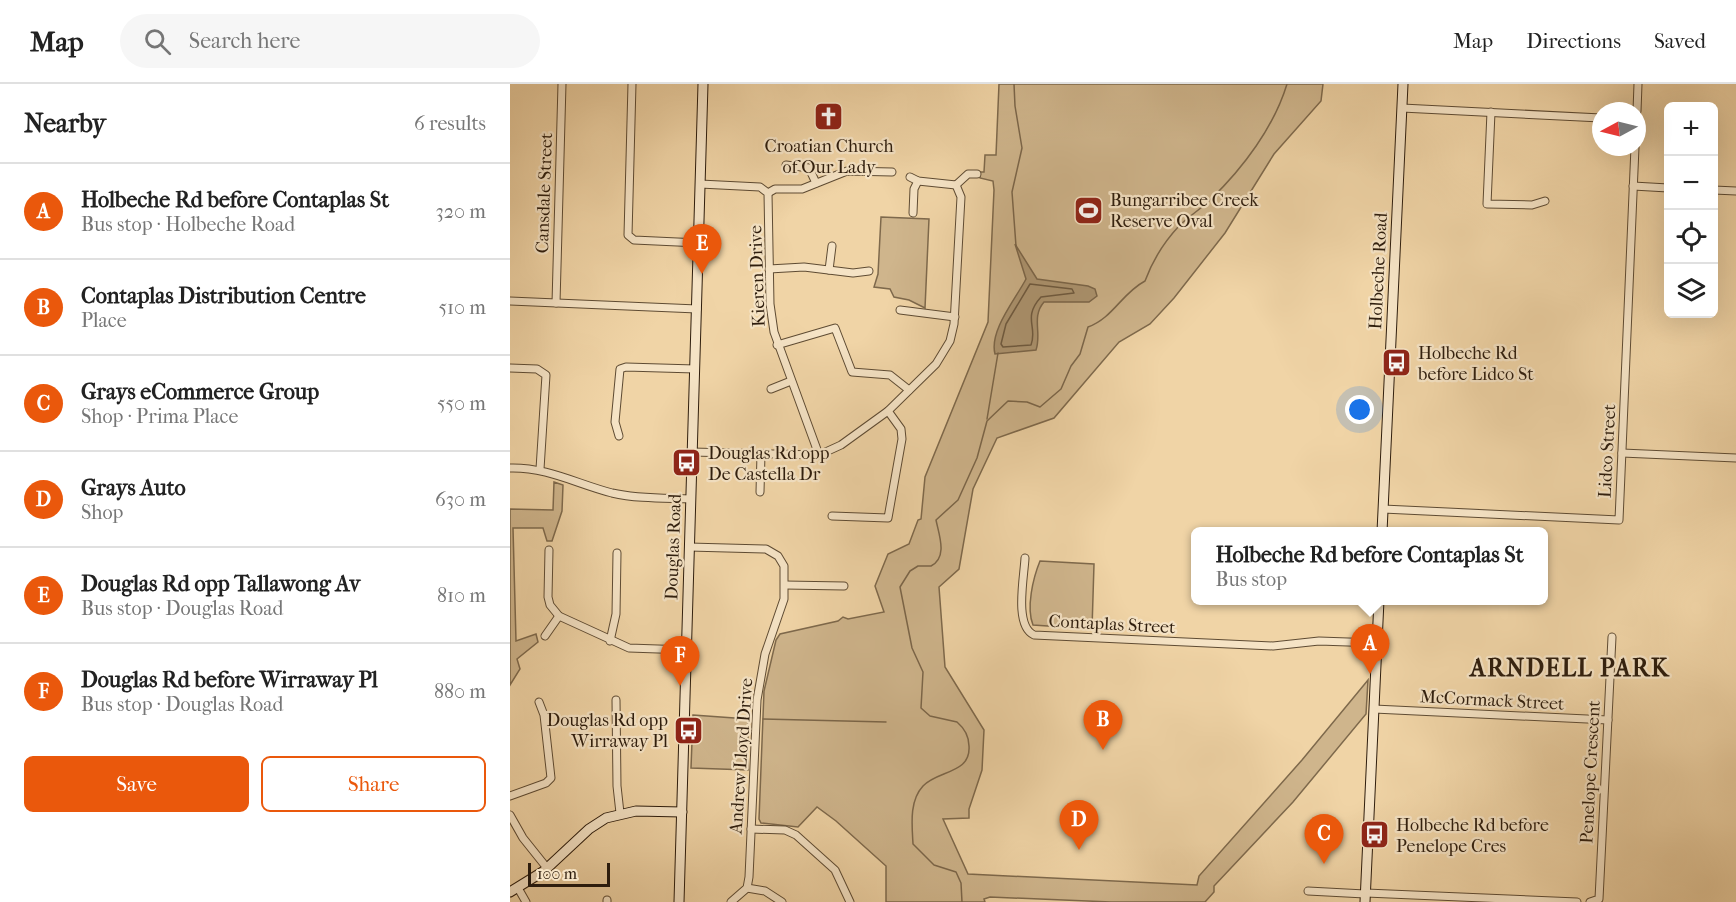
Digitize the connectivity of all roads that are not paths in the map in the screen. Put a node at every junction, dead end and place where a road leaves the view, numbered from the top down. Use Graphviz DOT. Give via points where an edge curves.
graph roads {
  1 [pos="562,84"];
  2 [pos="632,84"];
  3 [pos="703,84"];
  4 [pos="1403,84"];
  5 [pos="1638,84"];
  6 [pos="1637,102"];
  7 [pos="1402,108"];
  8 [pos="1491,112"];
  9 [pos="1592,118"];
  10 [pos="1635,156"];
  11 [pos="786,165"];
  12 [pos="892,172"];
  13 [pos="977,174"];
  14 [pos="910,177"];
  15 [pos="918,182"];
  16 [pos="816,183"];
  17 [pos="700,184"];
  18 [pos="956,185"];
  19 [pos="1633,186"];
  20 [pos="1664,188"];
  21 [pos="1718,190"];
  22 [pos="1736,191"];
  23 [pos="768,193"];
  24 [pos="1545,201"];
  25 [pos="913,213"];
  26 [pos="699,243"];
  27 [pos="832,246"];
  28 [pos="769,268"];
  29 [pos="829,270"];
  30 [pos="869,271"];
  31 [pos="510,301"];
  32 [pos="556,303"];
  33 [pos="697,309"];
  34 [pos="900,310"];
  35 [pos="955,317"];
  36 [pos="777,345"];
  37 [pos="510,368"];
  38 [pos="695,369"];
  39 [pos="791,381"];
  40 [pos="771,389"];
  41 [pos="909,390"];
  42 [pos="888,411"];
  43 [pos="618,436"];
  44 [pos="692,452"];
  45 [pos="1622,453"];
  46 [pos="761,454"];
  47 [pos="819,455"];
  48 [pos="1736,458"];
  49 [pos="510,468"];
  50 [pos="540,469"];
  51 [pos="760,492"];
  52 [pos="691,499"];
  53 [pos="1383,509"];
  54 [pos="832,516"];
  55 [pos="1382,527"];
  56 [pos="689,547"];
  57 [pos="549,550"];
  58 [pos="617,553"];
  59 [pos="1025,558"];
  60 [pos="785,585"];
  61 [pos="844,586"];
  62 [pos="1379,605"];
  63 [pos="559,616"];
  64 [pos="546,636"];
  65 [pos="1612,638"];
  66 [pos="610,641"];
  67 [pos="1377,644"];
  68 [pos="687,650"];
  69 [pos="616,700"];
  70 [pos="538,702"];
  71 [pos="1374,709"];
  72 [pos="1608,720"];
  73 [pos="510,796"];
  74 [pos="682,812"];
  75 [pos="620,813"];
  76 [pos="510,815"];
  77 [pos="751,829"];
  78 [pos="547,868"];
  79 [pos="747,888"];
  80 [pos="514,890"];
  81 [pos="1308,891"];
  82 [pos="1365,896"];
  83 [pos="525,902"];
  84 [pos="679,902"];
  85 [pos="731,902"];
  86 [pos="782,902"];
  87 [pos="850,902"];
  88 [pos="1577,902"];
  89 [pos="1590,902"];
  1 -- 32 [label="street, Cansdale Street"];
  2 -- 26 [label="street" via="628,235 634,240"];
  3 -- 17 [label="street, Douglas Road"];
  4 -- 7 [label="street, Holbeche Road"];
  5 -- 6 [label="street"];
  7 -- 8 [label="street"];
  7 -- 53 [label="street, Holbeche Road"];
  8 -- 9 [label="street"];
  8 -- 24 [label="street" via="1487,204 1532,206"];
  10 -- 19 [label="street, Lidco Street"];
  11 -- 16 [label="street" via="809,168"];
  12 -- 16 [label="street" via="847,171"];
  13 -- 18 [label="street" via="966,174"];
  14 -- 15 [label="street"];
  15 -- 18 [label="street"];
  15 -- 25 [label="street"];
  16 -- 23 [label="street" via="802,189 775,189"];
  17 -- 23 [label="street" via="760,187"];
  17 -- 26 [label="street, Douglas Road"];
  18 -- 35 [label="street" via="961,197"];
  19 -- 20 [label="street"];
  19 -- 45 [label="street, Lidco Street"];
  21 -- 22 [label="street"];
  23 -- 28 [label="street, Kieren Drive"];
  26 -- 33 [label="street, Douglas Road"];
  27 -- 29 [label="street"];
  28 -- 29 [label="street"];
  28 -- 36 [label="street, Kieren Drive" via="771,318"];
  29 -- 30 [label="street"];
  31 -- 32 [label="street"];
  32 -- 33 [label="street"];
  33 -- 38 [label="street, Douglas Road"];
  34 -- 35 [label="street"];
  35 -- 41 [label="street" via="944,354"];
  36 -- 39 [label="street, Kieren Drive"];
  36 -- 41 [label="street" via="835,328 852,372 890,375"];
  37 -- 50 [label="street" via="537,369 546,375"];
  38 -- 43 [label="street" via="620,369 615,422"];
  38 -- 44 [label="street, Douglas Road"];
  39 -- 40 [label="street"];
  39 -- 47 [label="street, Kieren Drive"];
  41 -- 42 [label="street"];
  42 -- 47 [label="street" via="841,445"];
  42 -- 54 [label="street" via="901,429 902,439 888,518"];
  44 -- 46 [label="street"];
  44 -- 52 [label="street, Douglas Road"];
  45 -- 48 [label="street"];
  45 -- 53 [label="street, Lidco Street" via="1619,520"];
  46 -- 47 [label="street"];
  46 -- 51 [label="street"];
  49 -- 50 [label="street"];
  50 -- 52 [label="street" via="626,496"];
  52 -- 56 [label="street, Douglas Road"];
  53 -- 55 [label="street, Holbeche Road"];
  56 -- 60 [label="street, Andrew Lloyd Drive" via="770,550 781,560"];
  56 -- 68 [label="street, Douglas Road"];
  57 -- 63 [label="street" via="548,597 552,610"];
  58 -- 66 [label="street" via="616,614"];
  59 -- 67 [label="street, Contaplas Street" via="1022,620 1034,635 1273,646 1319,641"];
  60 -- 61 [label="street"];
  60 -- 77 [label="street, Andrew Lloyd Drive" via="765,654 757,700"];
  62 -- 67 [label="street"];
  63 -- 64 [label="street"];
  63 -- 66 [label="street"];
  65 -- 72 [label="street, Penelope Crescent"];
  66 -- 68 [label="street" via="629,648"];
  67 -- 71 [label="street"];
  68 -- 74 [label="street, Douglas Road"];
  69 -- 75 [label="street" via="616,786"];
  70 -- 73 [label="street" via="544,715 551,778"];
  71 -- 72 [label="street, McCormack Street"];
  71 -- 82 [label="street"];
  72 -- 89 [label="street, Penelope Crescent" via="1599,899"];
  74 -- 75 [label="street"];
  74 -- 84 [label="street, Douglas Road"];
  75 -- 78 [label="street" via="589,829"];
  76 -- 78 [label="street"];
  77 -- 79 [label="street, Andrew Lloyd Drive"];
  77 -- 87 [label="street" via="785,830 796,835 835,870"];
  78 -- 80 [label="street"];
  79 -- 85 [label="street"];
  79 -- 86 [label="street" via="765,891"];
  80 -- 83 [label="street"];
  81 -- 82 [label="street"];
  82 -- 88 [label="street"];
}
